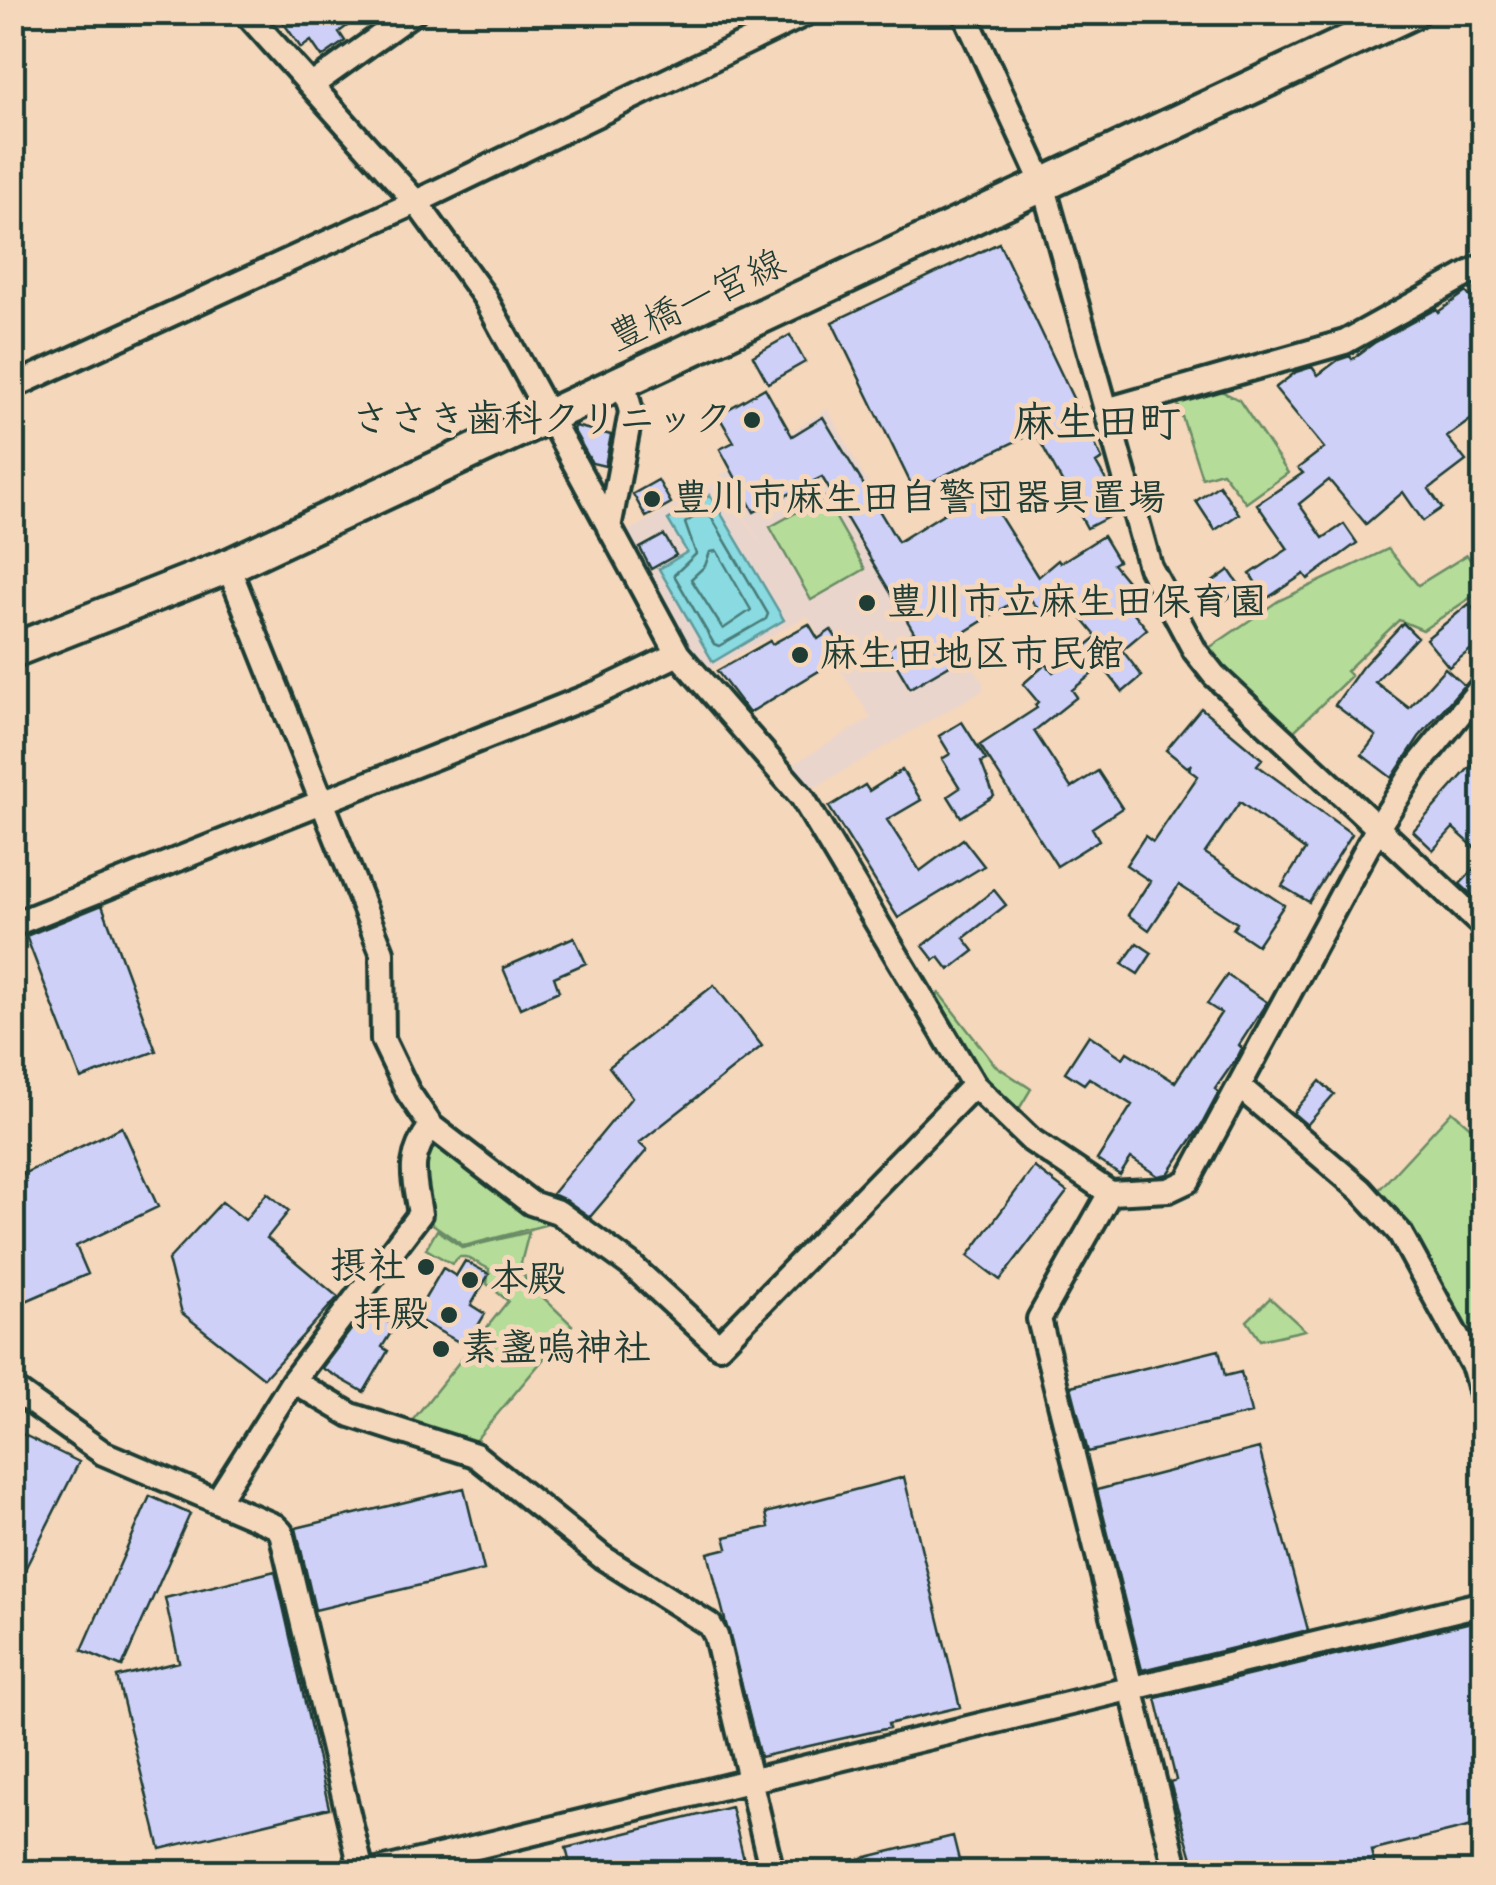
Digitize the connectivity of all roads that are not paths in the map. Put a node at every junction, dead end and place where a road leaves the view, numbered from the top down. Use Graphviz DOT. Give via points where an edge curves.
graph roads {
  1 [pos="245,12"];
  2 [pos="414,12"];
  3 [pos="809,12"];
  4 [pos="964,12"];
  5 [pos="1412,12"];
  6 [pos="312,84"];
  7 [pos="1043,184"];
  8 [pos="416,202"];
  9 [pos="1484,265"];
  10 [pos="623,380"];
  11 [pos="12,387"];
  12 [pos="1106,410"];
  13 [pos="547,414"];
  14 [pos="609,528"];
  15 [pos="228,566"];
  16 [pos="12,651"];
  17 [pos="678,654"];
  18 [pos="1484,684"];
  19 [pos="322,800"];
  20 [pos="1377,829"];
  21 [pos="12,925"];
  22 [pos="1484,927"];
  23 [pos="974,1085"];
  24 [pos="1240,1087"];
  25 [pos="431,1126"];
  26 [pos="1110,1194"];
  27 [pos="293,1380"];
  28 [pos="12,1388"];
  29 [pos="1484,1405"];
  30 [pos="218,1501"];
  31 [pos="1484,1604"];
  32 [pos="1131,1687"];
  33 [pos="750,1781"];
  34 [pos="362,1872"];
  35 [pos="373,1872"];
  36 [pos="772,1872"];
  37 [pos="1177,1872"];
  1 -- 6 [label="street"];
  2 -- 6 [label="street"];
  3 -- 8 [label="street"];
  4 -- 7 [label="street"];
  5 -- 7 [label="main road, 豊橋一宮線"];
  6 -- 8 [label="street"];
  7 -- 10 [label="main road, 豊橋一宮線"];
  7 -- 12 [label="street"];
  8 -- 11 [label="street"];
  8 -- 13 [label="street" via="484,296"];
  9 -- 12 [label="street" via="1346,342"];
  10 -- 13 [label="main road, 豊橋一宮線"];
  10 -- 14 [label="street" via="631,412"];
  12 -- 20 [label="street" via="1150,567 1195,651"];
  13 -- 14 [label="street"];
  13 -- 15 [label="main road, 豊橋一宮線"];
  14 -- 17 [label="street"];
  15 -- 16 [label="main road, 豊橋一宮線"];
  15 -- 19 [label="street"];
  17 -- 19 [label="street" via="599,692"];
  17 -- 23 [label="street" via="802,796"];
  18 -- 20 [label="street"];
  19 -- 21 [label="street"];
  19 -- 25 [label="street" via="382,952 383,1040"];
  20 -- 22 [label="street"];
  20 -- 24 [label="street"];
  23 -- 25 [label="street" via="719,1346 632,1266 558,1212 530,1203"];
  23 -- 26 [label="street" via="1031,1140"];
  24 -- 26 [label="street" via="1188,1181 1169,1190"];
  24 -- 29 [label="street" via="1361,1190 1400,1233 1474,1368"];
  25 -- 27 [label="street" via="412,1162 420,1214"];
  26 -- 32 [label="street" via="1039,1318"];
  27 -- 30 [label="street"];
  27 -- 33 [label="street" via="351,1415 475,1455 602,1558 710,1625"];
  28 -- 30 [label="street" via="103,1452"];
  30 -- 34 [label="street" via="281,1532"];
  31 -- 32 [label="street"];
  32 -- 33 [label="street"];
  32 -- 37 [label="street"];
  33 -- 35 [label="street"];
  33 -- 36 [label="street"];
}
